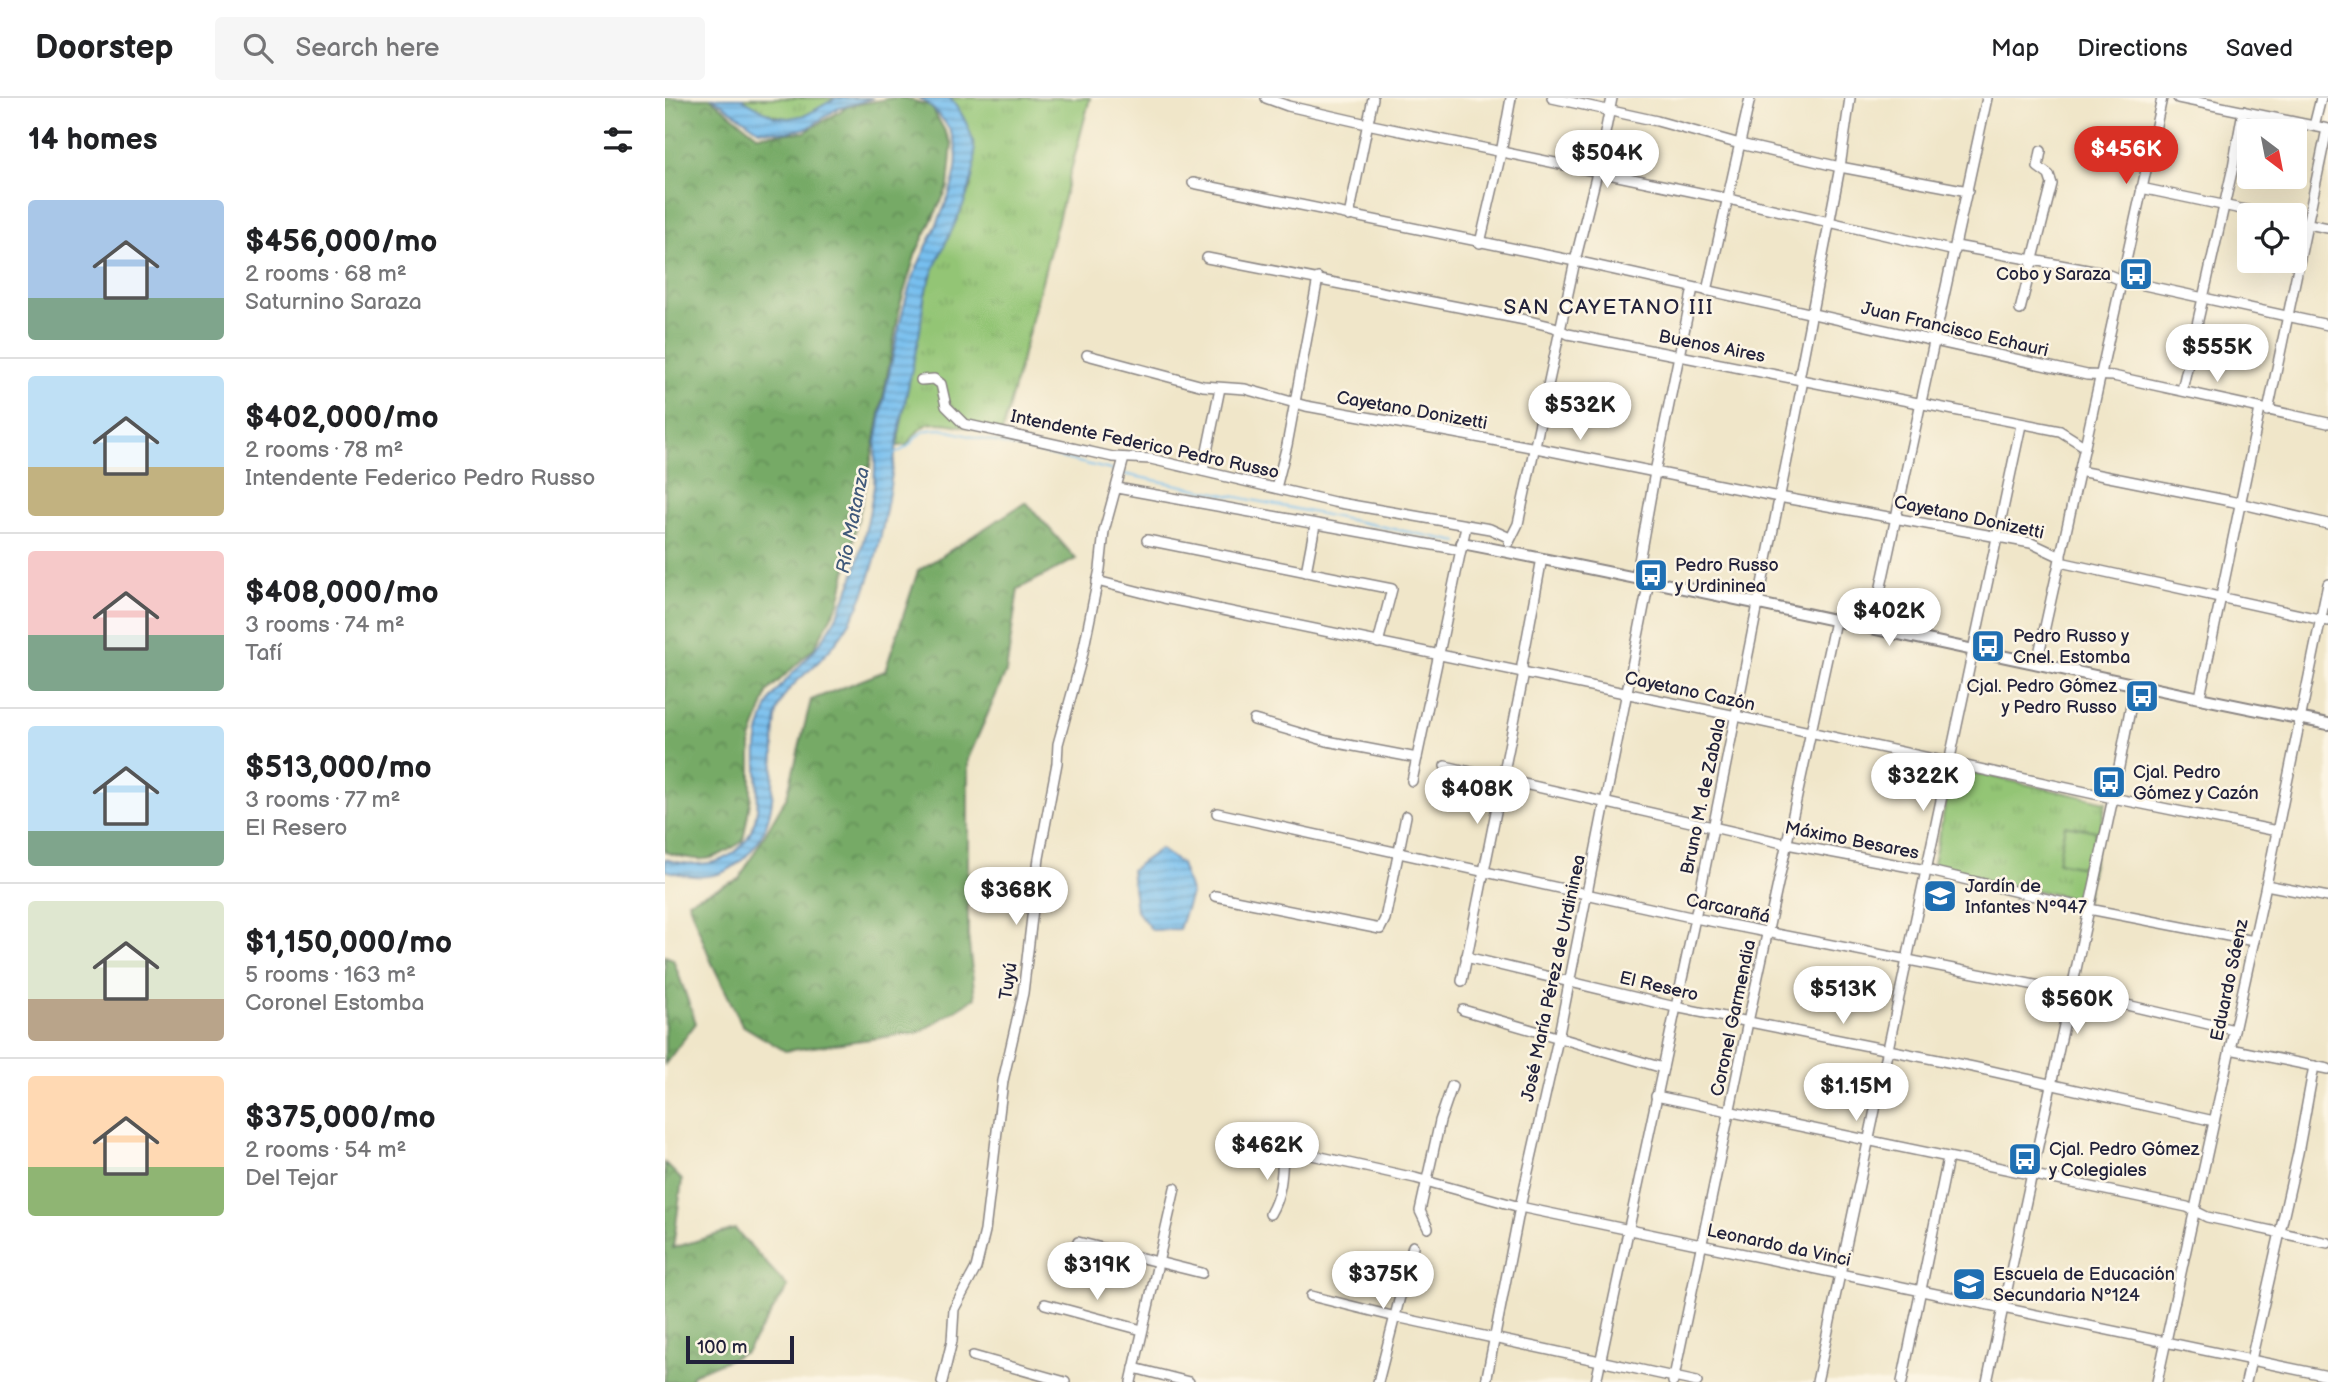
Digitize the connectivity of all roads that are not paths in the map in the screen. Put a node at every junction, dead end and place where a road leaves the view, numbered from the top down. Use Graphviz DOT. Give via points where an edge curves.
graph roads {
  1 [pos="1266,98"];
  2 [pos="1373,98"];
  3 [pos="1511,98"];
  4 [pos="1552,98"];
  5 [pos="1612,98"];
  6 [pos="1750,98"];
  7 [pos="1850,98"];
  8 [pos="1987,98"];
  9 [pos="2162,98"];
  10 [pos="2178,98"];
  11 [pos="2321,98"];
  12 [pos="1609,111"];
  13 [pos="2243,111"];
  14 [pos="1367,124"];
  15 [pos="2314,126"];
  16 [pos="2328,129"];
  17 [pos="1741,144"];
  18 [pos="2041,151"];
  19 [pos="1501,153"];
  20 [pos="1840,167"];
  21 [pos="1597,173"];
  22 [pos="1193,183"];
  23 [pos="2141,188"];
  24 [pos="1968,191"];
  25 [pos="1729,199"];
  26 [pos="2223,205"];
  27 [pos="2237,208"];
  28 [pos="1349,216"];
  29 [pos="1827,222"];
  30 [pos="2307,223"];
  31 [pos="2328,228"];
  32 [pos="1480,243"];
  33 [pos="1956,248"];
  34 [pos="1207,258"];
  35 [pos="2033,260"];
  36 [pos="1575,261"];
  37 [pos="2296,273"];
  38 [pos="1318,278"];
  39 [pos="2122,280"];
  40 [pos="1693,288"];
  41 [pos="1707,291"];
  42 [pos="2201,299"];
  43 [pos="2020,310"];
  44 [pos="1811,312"];
  45 [pos="2287,316"];
  46 [pos="2328,325"];
  47 [pos="1560,330"];
  48 [pos="1934,340"];
  49 [pos="1087,355"];
  50 [pos="1678,355"];
  51 [pos="2101,375"];
  52 [pos="921,380"];
  53 [pos="1800,380"];
  54 [pos="1220,388"];
  55 [pos="2182,390"];
  56 [pos="1295,403"];
  57 [pos="1920,404"];
  58 [pos="2264,410"];
  59 [pos="2328,423"];
  60 [pos="2021,425"];
  61 [pos="2084,446"];
  62 [pos="1535,449"];
  63 [pos="1122,467"];
  64 [pos="1203,471"];
  65 [pos="2079,471"];
  66 [pos="1655,472"];
  67 [pos="1117,488"];
  68 [pos="1276,488"];
  69 [pos="1779,497"];
  70 [pos="2239,504"];
  71 [pos="1896,517"];
  72 [pos="2328,524"];
  73 [pos="1315,525"];
  74 [pos="1466,527"];
  75 [pos="1998,536"];
  76 [pos="1510,538"];
  77 [pos="1147,540"];
  78 [pos="1462,547"];
  79 [pos="1508,552"];
  80 [pos="1542,558"];
  81 [pos="2060,560"];
  82 [pos="1306,572"];
  83 [pos="1636,578"];
  84 [pos="1097,581"];
  85 [pos="1649,581"];
  86 [pos="2328,584"];
  87 [pos="2220,597"];
  88 [pos="1759,602"];
  89 [pos="2324,620"];
  90 [pos="1835,621"];
  91 [pos="1872,628"];
  92 [pos="1378,643"];
  93 [pos="1974,650"];
  94 [pos="1439,654"];
  95 [pos="2037,663"];
  96 [pos="1522,672"];
  97 [pos="2135,684"];
  98 [pos="1627,694"];
  99 [pos="2200,697"];
  100 [pos="1736,716"];
  101 [pos="2301,719"];
  102 [pos="1254,720"];
  103 [pos="2328,724"];
  104 [pos="1812,732"];
  105 [pos="1417,758"];
  106 [pos="1949,761"];
  107 [pos="1445,766"];
  108 [pos="1502,778"];
  109 [pos="1412,781"];
  110 [pos="2113,798"];
  111 [pos="1606,803"];
  112 [pos="1217,813"];
  113 [pos="1406,817"];
  114 [pos="1713,826"];
  115 [pos="2277,831"];
  116 [pos="1787,844"];
  117 [pos="1399,852"];
  118 [pos="1926,870"];
  119 [pos="1483,871"];
  120 [pos="2266,885"];
  121 [pos="1587,894"];
  122 [pos="1215,896"];
  123 [pos="2328,897"];
  124 [pos="2089,909"];
  125 [pos="1695,918"];
  126 [pos="1768,932"];
  127 [pos="2254,941"];
  128 [pos="1466,957"];
  129 [pos="1906,960"];
  130 [pos="1462,981"];
  131 [pos="1568,981"];
  132 [pos="2071,992"];
  133 [pos="1675,1007"];
  134 [pos="1463,1010"];
  135 [pos="1748,1022"];
  136 [pos="2234,1030"];
  137 [pos="1558,1039"];
  138 [pos="2230,1049"];
  139 [pos="1887,1050"];
  140 [pos="2314,1066"];
  141 [pos="1663,1068"];
  142 [pos="2328,1069"];
  143 [pos="2052,1085"];
  144 [pos="1452,1086"];
  145 [pos="1656,1096"];
  146 [pos="1729,1111"];
  147 [pos="2214,1121"];
  148 [pos="1867,1141"];
  149 [pos="1225,1144"];
  150 [pos="1283,1155"];
  151 [pos="1948,1158"];
  152 [pos="2031,1176"];
  153 [pos="1426,1181"];
  154 [pos="1175,1188"];
  155 [pos="1520,1207"];
  156 [pos="2194,1210"];
  157 [pos="1271,1214"];
  158 [pos="1428,1227"];
  159 [pos="1629,1229"];
  160 [pos="2279,1232"];
  161 [pos="1078,1242"];
  162 [pos="2328,1243"];
  163 [pos="1703,1245"];
  164 [pos="1413,1247"];
  165 [pos="1158,1262"];
  166 [pos="1202,1273"];
  167 [pos="1840,1275"];
  168 [pos="1921,1290"];
  169 [pos="1311,1296"];
  170 [pos="1045,1304"];
  171 [pos="2002,1308"];
  172 [pos="1397,1317"];
  173 [pos="1142,1330"];
  174 [pos="1496,1337"];
  175 [pos="2165,1343"];
  176 [pos="973,1356"];
  177 [pos="1600,1361"];
  178 [pos="2251,1361"];
  179 [pos="1134,1368"];
  180 [pos="2328,1376"];
  181 [pos="1674,1380"];
  182 [pos="942,1382"];
  183 [pos="1065,1382"];
  184 [pos="1131,1382"];
  185 [pos="1189,1382"];
  186 [pos="1378,1382"];
  187 [pos="1486,1382"];
  188 [pos="1595,1382"];
  189 [pos="1697,1382"];
  190 [pos="1817,1382"];
  191 [pos="1902,1382"];
  192 [pos="1987,1382"];
  193 [pos="2157,1382"];
  194 [pos="2246,1382"];
  1 -- 14 [label="street"];
  2 -- 14 [label="street"];
  3 -- 19 [label="street"];
  4 -- 12 [label="street"];
  5 -- 12 [label="street"];
  6 -- 17 [label="street"];
  7 -- 20 [label="street"];
  8 -- 24 [label="street"];
  9 -- 23 [label="street"];
  10 -- 13 [label="street"];
  11 -- 15 [label="street"];
  12 -- 17 [label="street"];
  12 -- 21 [label="street"];
  13 -- 15 [label="street"];
  13 -- 26 [label="street"];
  14 -- 19 [label="street"];
  14 -- 28 [label="street"];
  15 -- 16 [label="street"];
  16 -- 30 [label="street"];
  17 -- 20 [label="street"];
  17 -- 25 [label="street"];
  18 -- 35 [label="street" via="2038,167 2052,184"];
  19 -- 21 [label="street"];
  19 -- 32 [label="street"];
  20 -- 24 [label="street"];
  20 -- 29 [label="street"];
  21 -- 25 [label="street"];
  21 -- 36 [label="street"];
  22 -- 28 [label="street, Juan Francisco Echauri"];
  23 -- 26 [label="street"];
  23 -- 39 [label="street"];
  24 -- 33 [label="street"];
  25 -- 29 [label="street"];
  25 -- 41 [label="street"];
  26 -- 27 [label="street"];
  26 -- 42 [label="street"];
  28 -- 32 [label="street, Juan Francisco Echauri"];
  29 -- 33 [label="street"];
  29 -- 44 [label="street"];
  30 -- 31 [label="street"];
  32 -- 36 [label="street, Juan Francisco Echauri"];
  33 -- 35 [label="street"];
  33 -- 48 [label="street"];
  34 -- 38 [label="street, Buenos Aires"];
  35 -- 39 [label="street"];
  35 -- 43 [label="street"];
  36 -- 40 [label="street, Juan Francisco Echauri"];
  36 -- 47 [label="street"];
  37 -- 45 [label="street"];
  38 -- 47 [label="street, Buenos Aires"];
  38 -- 56 [label="street"];
  39 -- 42 [label="street"];
  39 -- 51 [label="street"];
  40 -- 41 [label="street, Juan Francisco Echauri"];
  40 -- 50 [label="street"];
  41 -- 44 [label="street, Juan Francisco Echauri"];
  42 -- 45 [label="street"];
  42 -- 55 [label="street"];
  44 -- 48 [label="street, Juan Francisco Echauri"];
  44 -- 53 [label="street"];
  45 -- 46 [label="street"];
  45 -- 58 [label="street"];
  47 -- 50 [label="street, Buenos Aires"];
  47 -- 62 [label="street"];
  48 -- 51 [label="street, Juan Francisco Echauri" via="2087,376"];
  48 -- 57 [label="street"];
  49 -- 54 [label="street, Cayetano Donizetti"];
  50 -- 53 [label="street, Buenos Aires"];
  50 -- 66 [label="street"];
  51 -- 55 [label="street, Juan Francisco Echauri"];
  51 -- 61 [label="street"];
  52 -- 63 [label="street, Intendente Federico Pedro Russo" via="934,379 941,384 946,406 964,424"];
  53 -- 57 [label="street, Buenos Aires"];
  53 -- 69 [label="street, Bruno M. de Zabala"];
  54 -- 56 [label="street, Cayetano Donizetti" via="1245,389"];
  54 -- 64 [label="street"];
  55 -- 58 [label="street, Juan Francisco Echauri"];
  56 -- 62 [label="street, Cayetano Donizetti"];
  56 -- 68 [label="street"];
  57 -- 60 [label="street, Buenos Aires"];
  57 -- 71 [label="street"];
  58 -- 59 [label="street, Juan Francisco Echauri"];
  58 -- 70 [label="street"];
  60 -- 61 [label="street, Buenos Aires" via="2060,431"];
  60 -- 75 [label="street"];
  61 -- 65 [label="street"];
  62 -- 66 [label="street, Cayetano Donizetti"];
  62 -- 76 [label="street" via="1518,524"];
  63 -- 64 [label="street, Intendente Federico Pedro Russo" via="1151,459"];
  63 -- 67 [label="street, Tuyú"];
  64 -- 68 [label="street, Intendente Federico Pedro Russo"];
  65 -- 70 [label="street"];
  65 -- 81 [label="street"];
  66 -- 69 [label="street, Cayetano Donizetti"];
  66 -- 83 [label="street"];
  67 -- 73 [label="street"];
  67 -- 84 [label="street, Tuyú" via="1104,531"];
  68 -- 74 [label="street, Intendente Federico Pedro Russo"];
  69 -- 71 [label="street, Cayetano Donizetti"];
  69 -- 88 [label="street, Bruno M. de Zabala"];
  70 -- 72 [label="street"];
  70 -- 87 [label="street"];
  71 -- 75 [label="street, Cayetano Donizetti"];
  71 -- 91 [label="street"];
  73 -- 78 [label="street"];
  73 -- 82 [label="street"];
  74 -- 76 [label="street, Intendente Federico Pedro Russo" via="1490,529"];
  74 -- 78 [label="street"];
  75 -- 81 [label="street, Cayetano Donizetti" via="2031,542"];
  75 -- 93 [label="street"];
  76 -- 79 [label="street"];
  77 -- 82 [label="street"];
  78 -- 79 [label="street"];
  78 -- 94 [label="street"];
  79 -- 80 [label="street"];
  80 -- 83 [label="street"];
  80 -- 96 [label="street"];
  81 -- 87 [label="street, Cayetano Donizetti"];
  81 -- 95 [label="street"];
  82 -- 92 [label="street" via="1392,589"];
  83 -- 85 [label="street"];
  84 -- 92 [label="street, Cayetano Cazón"];
  84 -- 182 [label="street, Tuyú" via="1058,744 1023,993 1003,1081 985,1231 976,1268 954,1309"];
  85 -- 88 [label="street"];
  85 -- 98 [label="street, José María Pérez de Urdininea"];
  86 -- 89 [label="street, Eduardo Sáenz"];
  87 -- 89 [label="street, Cayetano Donizetti"];
  87 -- 99 [label="street"];
  88 -- 90 [label="street"];
  88 -- 100 [label="street, Bruno M. de Zabala"];
  89 -- 101 [label="street, Eduardo Sáenz"];
  90 -- 91 [label="street"];
  90 -- 104 [label="street, Coronel Garmendia"];
  91 -- 93 [label="street"];
  92 -- 94 [label="street, Cayetano Cazón"];
  93 -- 95 [label="street"];
  93 -- 106 [label="street"];
  94 -- 96 [label="street, Cayetano Cazón"];
  94 -- 105 [label="street"];
  95 -- 97 [label="street"];
  96 -- 98 [label="street, Cayetano Cazón"];
  96 -- 108 [label="street"];
  97 -- 99 [label="street"];
  97 -- 110 [label="street"];
  98 -- 100 [label="street, Cayetano Cazón"];
  98 -- 111 [label="street, José María Pérez de Urdininea"];
  99 -- 101 [label="street"];
  100 -- 104 [label="street, Cayetano Cazón"];
  100 -- 114 [label="street, Bruno M. de Zabala"];
  101 -- 103 [label="street"];
  101 -- 115 [label="street, Eduardo Sáenz"];
  102 -- 105 [label="street" via="1327,741"];
  104 -- 106 [label="street, Cayetano Cazón"];
  104 -- 116 [label="street, Coronel Garmendia"];
  105 -- 109 [label="street"];
  106 -- 110 [label="street, Cayetano Cazón"];
  106 -- 118 [label="street"];
  107 -- 108 [label="street, Máximo Besares"];
  108 -- 111 [label="street, Máximo Besares"];
  108 -- 119 [label="street"];
  110 -- 115 [label="street, Cayetano Cazón"];
  110 -- 124 [label="street"];
  111 -- 114 [label="street, Máximo Besares"];
  111 -- 121 [label="street, José María Pérez de Urdininea"];
  112 -- 117 [label="street, Carcarañá"];
  113 -- 117 [label="street"];
  114 -- 116 [label="street, Máximo Besares"];
  114 -- 125 [label="street, Bruno M. de Zabala"];
  115 -- 120 [label="street, Eduardo Sáenz"];
  116 -- 118 [label="street, Máximo Besares"];
  116 -- 126 [label="street, Coronel Garmendia"];
  117 -- 119 [label="street, Carcarañá"];
  117 -- 122 [label="street" via="1380,929"];
  118 -- 124 [label="street, Máximo Besares"];
  118 -- 129 [label="street"];
  119 -- 121 [label="street, Carcarañá"];
  119 -- 128 [label="street"];
  120 -- 123 [label="street"];
  120 -- 127 [label="street, Eduardo Sáenz"];
  121 -- 125 [label="street, Carcarañá"];
  121 -- 131 [label="street, José María Pérez de Urdininea"];
  124 -- 127 [label="street, Máximo Besares"];
  124 -- 132 [label="street"];
  125 -- 126 [label="street, Carcarañá"];
  125 -- 133 [label="street, Bruno M. de Zabala"];
  126 -- 129 [label="street, Carcarañá"];
  126 -- 135 [label="street, Coronel Garmendia"];
  127 -- 136 [label="street, Eduardo Sáenz"];
  128 -- 130 [label="street"];
  128 -- 131 [label="street, El Resero"];
  129 -- 132 [label="street, Carcarañá"];
  129 -- 139 [label="street"];
  131 -- 133 [label="street, El Resero"];
  131 -- 137 [label="street, José María Pérez de Urdininea"];
  132 -- 136 [label="street, Carcarañá"];
  132 -- 143 [label="street"];
  133 -- 135 [label="street, El Resero"];
  133 -- 141 [label="street, Bruno M. de Zabala"];
  134 -- 137 [label="street"];
  135 -- 139 [label="street, El Resero"];
  135 -- 146 [label="street, Coronel Garmendia"];
  136 -- 138 [label="street, Eduardo Sáenz"];
  137 -- 141 [label="street"];
  137 -- 155 [label="street, José María Pérez de Urdininea"];
  138 -- 140 [label="street"];
  138 -- 147 [label="street, Eduardo Sáenz"];
  139 -- 143 [label="street, El Resero"];
  139 -- 148 [label="street"];
  140 -- 142 [label="street"];
  140 -- 160 [label="street"];
  141 -- 145 [label="street, Bruno M. de Zabala"];
  143 -- 147 [label="street, El Resero"];
  143 -- 152 [label="street"];
  144 -- 153 [label="street"];
  145 -- 146 [label="street"];
  145 -- 159 [label="street, Bruno M. de Zabala"];
  146 -- 148 [label="street"];
  146 -- 163 [label="street, Coronel Garmendia"];
  147 -- 156 [label="street, Eduardo Sáenz"];
  148 -- 151 [label="street"];
  148 -- 167 [label="street"];
  149 -- 150 [label="street, Leonardo da Vinci"];
  150 -- 153 [label="street, Leonardo da Vinci" via="1312,1155"];
  150 -- 157 [label="street" via="1280,1189"];
  151 -- 152 [label="street"];
  151 -- 168 [label="street"];
  152 -- 156 [label="street"];
  152 -- 171 [label="street"];
  153 -- 155 [label="street, Leonardo da Vinci"];
  153 -- 158 [label="street" via="1420,1211"];
  154 -- 165 [label="street"];
  155 -- 159 [label="street, Leonardo da Vinci"];
  155 -- 174 [label="street, José María Pérez de Urdininea"];
  156 -- 160 [label="street" via="2207,1217"];
  156 -- 175 [label="street, Eduardo Sáenz"];
  159 -- 163 [label="street, Leonardo da Vinci"];
  159 -- 177 [label="street, Bruno M. de Zabala"];
  160 -- 162 [label="street"];
  160 -- 178 [label="street"];
  161 -- 165 [label="street"];
  163 -- 167 [label="street, Leonardo da Vinci"];
  163 -- 181 [label="street, Coronel Garmendia"];
  164 -- 172 [label="street"];
  165 -- 166 [label="street"];
  165 -- 173 [label="street"];
  167 -- 168 [label="street, Leonardo da Vinci"];
  167 -- 190 [label="street"];
  168 -- 171 [label="street, Leonardo da Vinci"];
  168 -- 191 [label="street"];
  169 -- 172 [label="street"];
  170 -- 173 [label="street"];
  171 -- 175 [label="street, Leonardo da Vinci"];
  171 -- 192 [label="street"];
  172 -- 174 [label="street"];
  172 -- 186 [label="street"];
  173 -- 179 [label="street"];
  174 -- 177 [label="street"];
  174 -- 187 [label="street, José María Pérez de Urdininea"];
  175 -- 178 [label="street, Leonardo da Vinci"];
  175 -- 193 [label="street, Eduardo Sáenz"];
  176 -- 183 [label="street"];
  177 -- 181 [label="street"];
  177 -- 188 [label="street, Bruno M. de Zabala"];
  178 -- 180 [label="street, Leonardo da Vinci"];
  178 -- 194 [label="street"];
  179 -- 184 [label="street"];
  179 -- 185 [label="street"];
  181 -- 189 [label="street"];
}
